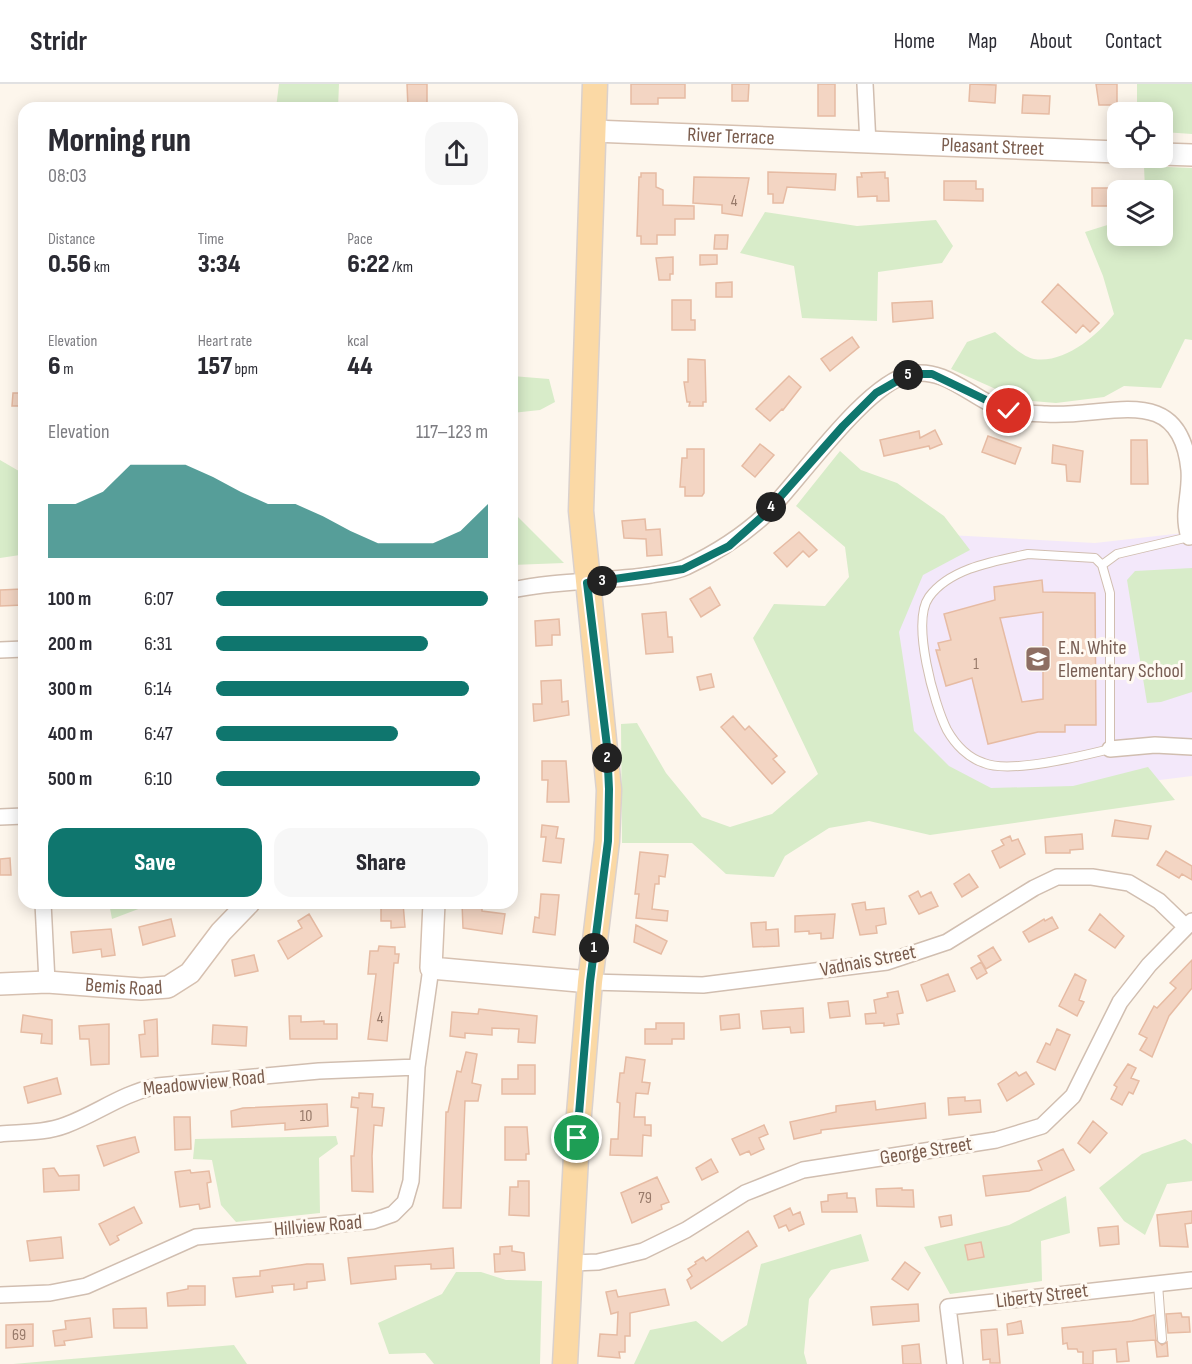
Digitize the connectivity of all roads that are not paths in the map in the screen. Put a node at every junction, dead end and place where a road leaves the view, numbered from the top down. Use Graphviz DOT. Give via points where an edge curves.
graph roads {
  1 [pos="595,84"];
  2 [pos="865,84"];
  3 [pos="593,131"];
  4 [pos="868,144"];
  5 [pos="1107,152"];
  6 [pos="1173,154"];
  7 [pos="1192,155"];
  8 [pos="1189,537"];
  9 [pos="1102,565"];
  10 [pos="587,583"];
  11 [pos="518,589"];
  12 [pos="18,649"];
  13 [pos="0,650"];
  14 [pos="1192,747"];
  15 [pos="1110,749"];
  16 [pos="18,816"];
  17 [pos="0,817"];
  18 [pos="43,909"];
  19 [pos="243,909"];
  20 [pos="434,909"];
  21 [pos="1189,924"];
  22 [pos="431,968"];
  23 [pos="47,982"];
  24 [pos="590,982"];
  25 [pos="0,984"];
  26 [pos="417,1067"];
  27 [pos="0,1134"];
  28 [pos="572,1263"];
  29 [pos="1192,1280"];
  30 [pos="1158,1284"];
  31 [pos="0,1295"];
  32 [pos="1162,1339"];
  33 [pos="565,1364"];
  34 [pos="955,1364"];
  1 -- 3 [label="main road"];
  2 -- 4 [label="street"];
  3 -- 4 [label="street, River Terrace"];
  3 -- 10 [label="main road" via="581,511"];
  4 -- 5 [label="street, Pleasant Street"];
  6 -- 7 [label="street"];
  8 -- 9 [label="lane" via="1117,554"];
  8 -- 10 [label="street" via="1184,521 1189,472 1183,442 1166,416 1141,409 1062,415 1009,411 932,374 909,374 876,393 765,514 729,546 683,569"];
  9 -- 15 [label="lane" via="1110,593"];
  9 -- 15 [label="lane" via="1095,558 1040,554 985,563 948,580 928,598 921,622 923,648 939,708 948,730 964,752 985,764 1017,765 1065,761"];
  10 -- 11 [label="street"];
  10 -- 24 [label="main road" via="609,789 608,841"];
  12 -- 13 [label="street"];
  14 -- 15 [label="street"];
  16 -- 17 [label="street"];
  18 -- 23 [label="street"];
  19 -- 23 [label="street, Bemis Road" via="190,973 168,987 141,989"];
  20 -- 22 [label="street"];
  21 -- 24 [label="street, Vadnais Street" via="1129,884 1092,877 1057,877 947,942 887,962 703,985"];
  21 -- 28 [label="street, George Street" via="1120,1002 1073,1096 1042,1126 973,1144 804,1170 745,1193 643,1251 598,1262"];
  22 -- 24 [label="street"];
  22 -- 26 [label="street, Hillview Road"];
  23 -- 25 [label="street, Bemis Road"];
  24 -- 28 [label="main road" via="577,1138"];
  26 -- 27 [label="street, Meadowview Road" via="319,1071 157,1086 133,1091 68,1125"];
  26 -- 31 [label="street, Hillview Road" via="411,1181 405,1202 393,1214 373,1221 196,1237 86,1286 50,1293"];
  28 -- 33 [label="main road"];
  29 -- 30 [label="street, Liberty Street"];
  30 -- 32 [label="lane"];
  30 -- 34 [label="street, Liberty Street" via="948,1307"];
}
